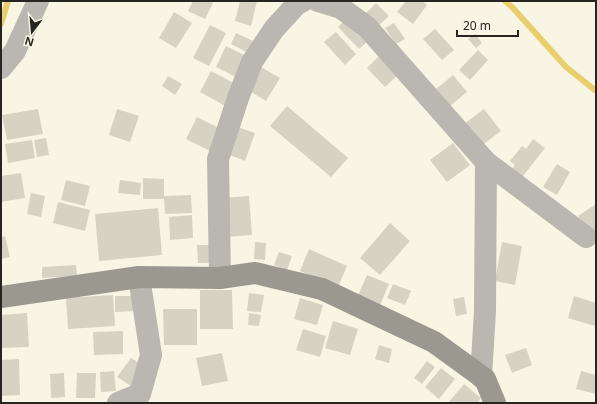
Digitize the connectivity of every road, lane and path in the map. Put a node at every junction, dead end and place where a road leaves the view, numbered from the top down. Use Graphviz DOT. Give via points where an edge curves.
graph roads {
  1 [pos="38,1"];
  2 [pos="303,1"];
  3 [pos="318,1"];
  4 [pos="1,68"];
  5 [pos="486,162"];
  6 [pos="586,237"];
  7 [pos="139,277"];
  8 [pos="220,278"];
  9 [pos="1,297"];
  10 [pos="481,376"];
  11 [pos="118,403"];
  12 [pos="495,403"];
  1 -- 4 [label="street" via="14,50"];
  2 -- 8 [label="street" via="274,28 252,62 218,159"];
  3 -- 5 [label="street" via="341,8 367,27"];
  5 -- 6 [label="street"];
  5 -- 10 [label="street"];
  7 -- 8 [label="street"];
  7 -- 9 [label="street"];
  7 -- 11 [label="street" via="151,355 140,394"];
  8 -- 10 [label="street" via="255,273 322,289 434,342"];
  10 -- 12 [label="street" via="485,379"];
}
